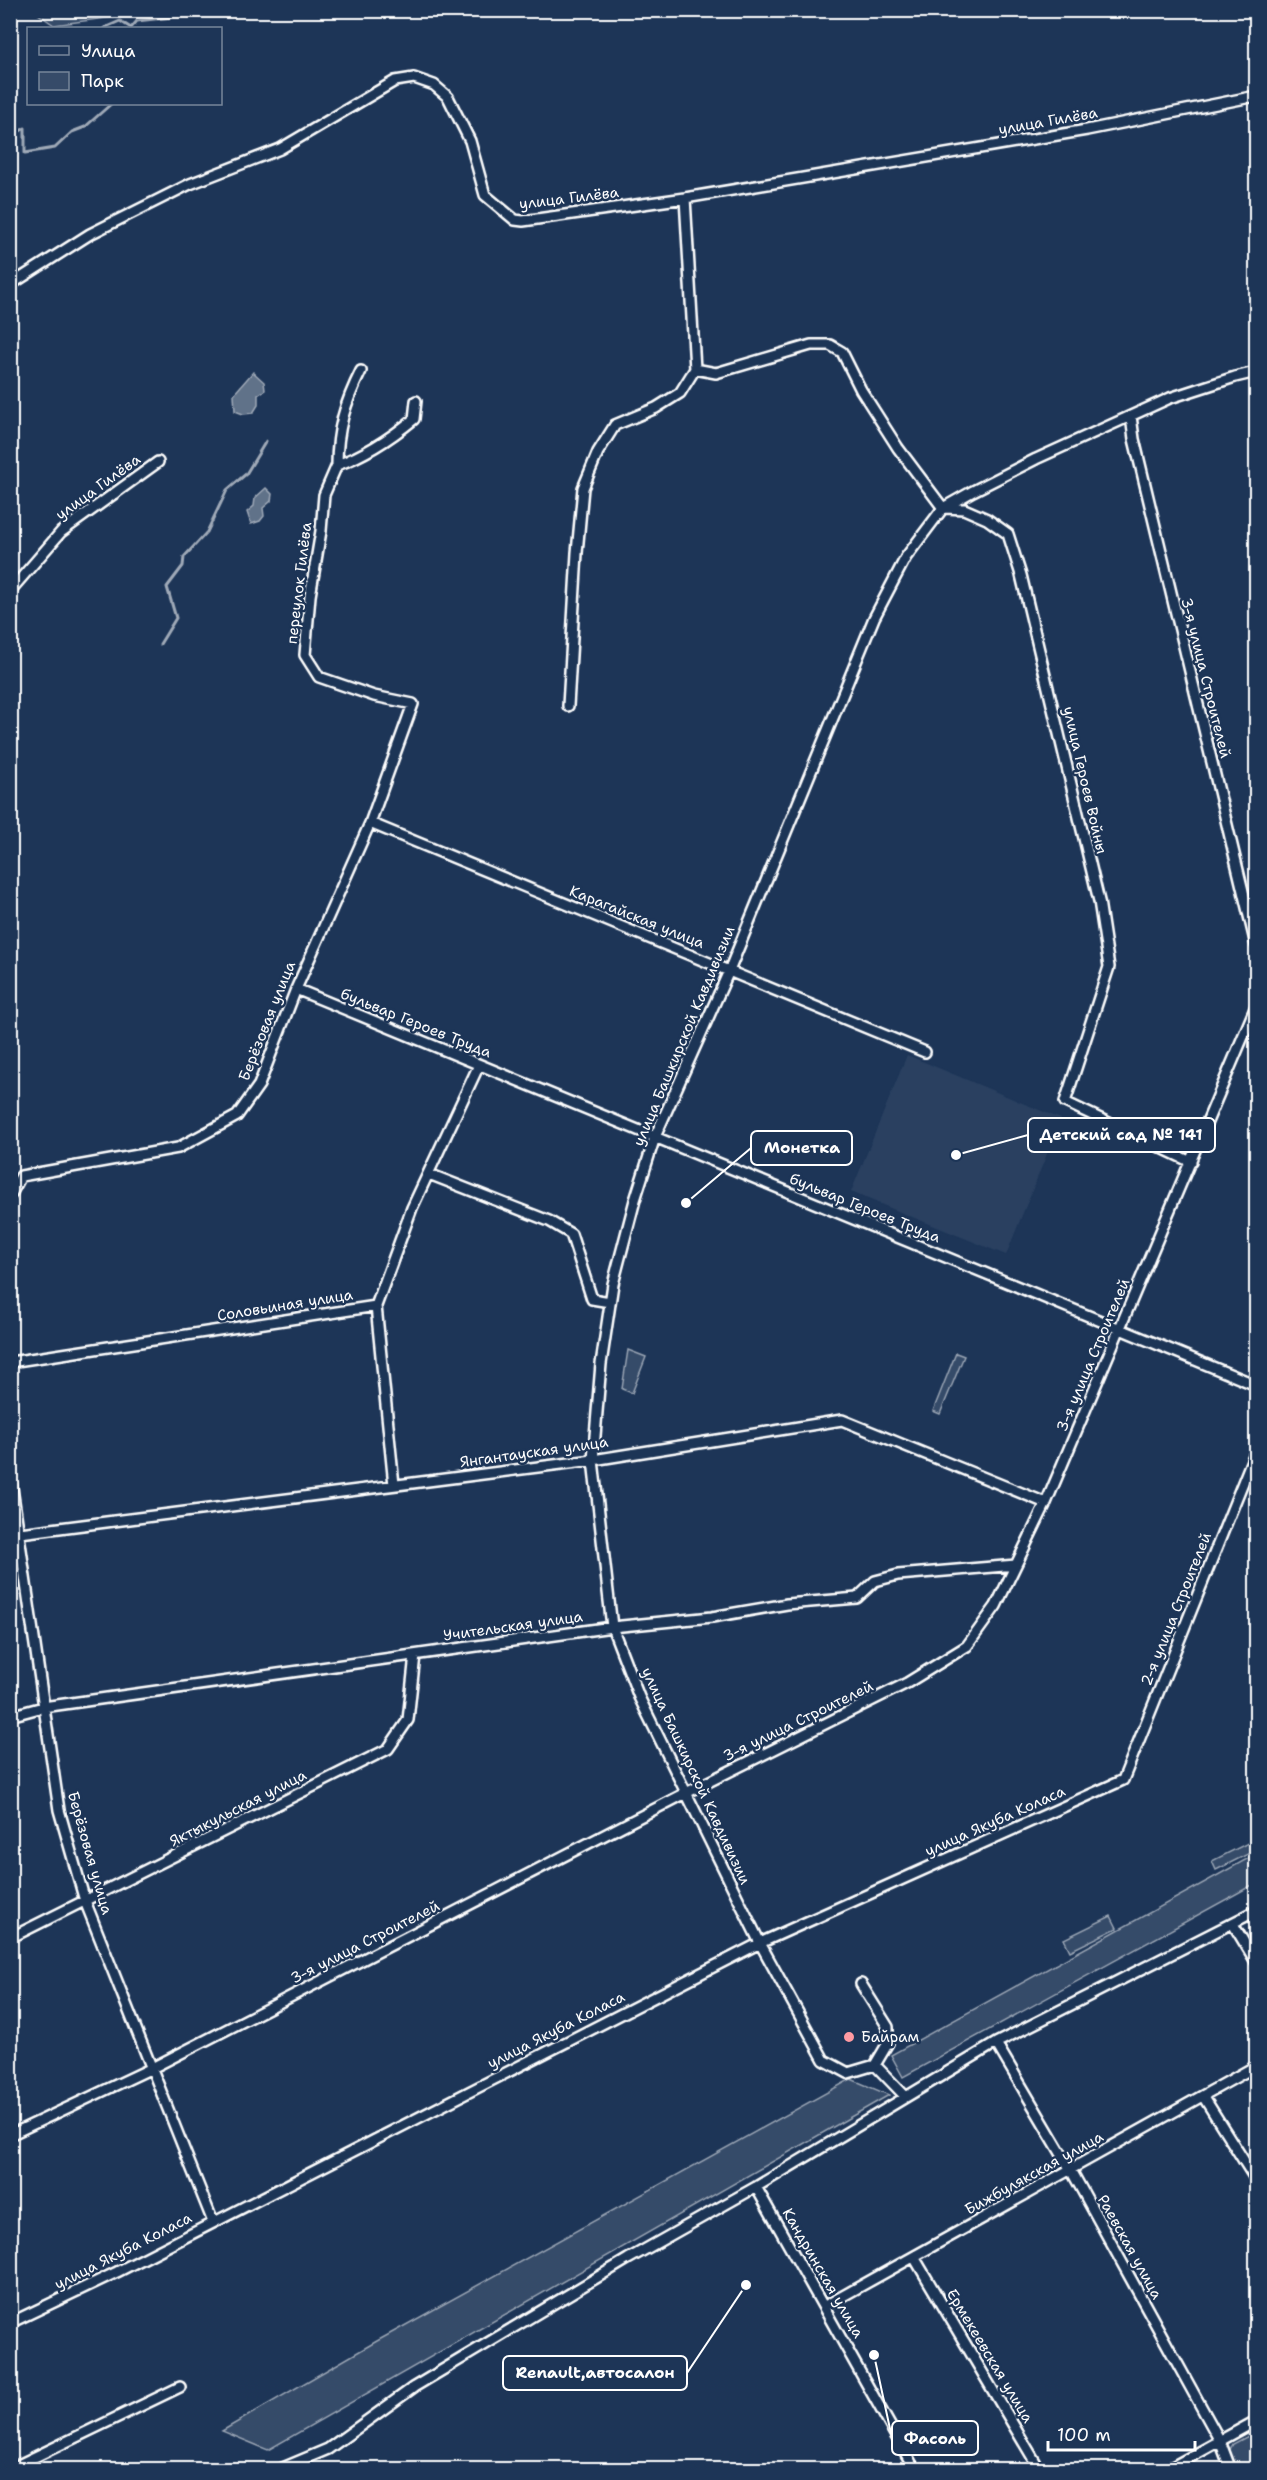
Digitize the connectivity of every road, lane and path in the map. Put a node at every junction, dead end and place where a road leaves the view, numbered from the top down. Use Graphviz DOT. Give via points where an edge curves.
graph roads {
  1 [pos="1257,96"];
  2 [pos="686,198"];
  3 [pos="10,285"];
  4 [pos="695,369"];
  5 [pos="361,371"];
  6 [pos="1257,372"];
  7 [pos="416,400"];
  8 [pos="1131,417"];
  9 [pos="158,462"];
  10 [pos="337,465"];
  11 [pos="943,508"];
  12 [pos="10,591"];
  13 [pos="413,704"];
  14 [pos="568,706"];
  15 [pos="370,823"];
  16 [pos="1257,945"];
  17 [pos="729,971"];
  18 [pos="296,989"];
  19 [pos="1257,1006"];
  20 [pos="925,1052"];
  21 [pos="479,1065"];
  22 [pos="655,1137"];
  23 [pos="1191,1162"];
  24 [pos="429,1174"];
  25 [pos="10,1196"];
  26 [pos="610,1302"];
  27 [pos="376,1306"];
  28 [pos="1121,1329"];
  29 [pos="10,1362"];
  30 [pos="1257,1385"];
  31 [pos="1257,1450"];
  32 [pos="593,1460"];
  33 [pos="10,1474"];
  34 [pos="394,1485"];
  35 [pos="1046,1503"];
  36 [pos="15,1531"];
  37 [pos="1016,1565"];
  38 [pos="612,1628"];
  39 [pos="415,1655"];
  40 [pos="43,1707"];
  41 [pos="10,1716"];
  42 [pos="1123,1780"];
  43 [pos="686,1793"];
  44 [pos="85,1901"];
  45 [pos="1257,1911"];
  46 [pos="1233,1924"];
  47 [pos="10,1938"];
  48 [pos="760,1943"];
  49 [pos="1257,1962"];
  50 [pos="861,1984"];
  51 [pos="996,2043"];
  52 [pos="875,2065"];
  53 [pos="1257,2066"];
  54 [pos="152,2068"];
  55 [pos="905,2096"];
  56 [pos="1203,2096"];
  57 [pos="10,2134"];
  58 [pos="1071,2170"];
  59 [pos="1257,2180"];
  60 [pos="756,2187"];
  61 [pos="213,2222"];
  62 [pos="914,2257"];
  63 [pos="825,2306"];
  64 [pos="10,2323"];
  65 [pos="180,2387"];
  66 [pos="1256,2423"];
  67 [pos="1220,2441"];
  68 [pos="10,2469"];
  69 [pos="278,2469"];
  70 [pos="915,2469"];
  71 [pos="1040,2469"];
  72 [pos="1167,2469"];
  73 [pos="1231,2469"];
  1 -- 2 [label="street, улица Гилёва" via="1086,130"];
  2 -- 3 [label="street, улица Гилёва" via="514,220 485,195 470,141 448,97 434,85 414,78 395,81 280,150 190,184 90,234"];
  2 -- 4 [label="street"];
  4 -- 11 [label="street" via="716,373 811,345 830,345 842,352 898,448"];
  4 -- 14 [label="street" via="680,393 615,425 583,489"];
  5 -- 10 [label="street, переулок Гилёва" via="346,401 337,442"];
  6 -- 8 [label="street, улица Башкирской Кавдивизии" via="1170,398"];
  7 -- 10 [label="street" via="414,419 352,460"];
  8 -- 11 [label="street, улица Башкирской Кавдивизии" via="1036,459"];
  8 -- 16 [label="street, 3-я улица Строителей" via="1186,661"];
  9 -- 12 [label="street, улица Гилёва" via="61,532"];
  10 -- 13 [label="street, переулок Гилёва" via="324,495 305,655 319,678"];
  11 -- 17 [label="street, улица Башкирской Кавдивизии" via="906,557 874,618"];
  11 -- 23 [label="street, улица Героев Войны" via="964,508 1008,534 1099,901 1109,967 1065,1102"];
  13 -- 15 [label="street, Берёзовая улица"];
  15 -- 17 [label="street, Карагайская улица"];
  15 -- 18 [label="street, Берёзовая улица"];
  17 -- 20 [label="street, Карагайская улица"];
  17 -- 22 [label="street, улица Башкирской Кавдивизии"];
  18 -- 21 [label="street, бульвар Героев Труда"];
  18 -- 25 [label="street, Берёзовая улица" via="259,1085 237,1116 178,1148 21,1176"];
  19 -- 23 [label="street, 3-я улица Строителей"];
  21 -- 22 [label="street, бульвар Героев Труда"];
  21 -- 24 [label="street, Соловьиная улица"];
  22 -- 26 [label="street, улица Башкирской Кавдивизии"];
  22 -- 28 [label="street, бульвар Героев Труда"];
  23 -- 28 [label="street, 3-я улица Строителей"];
  24 -- 26 [label="street" via="549,1221 571,1234 592,1299"];
  24 -- 27 [label="street, Соловьиная улица" via="412,1208"];
  26 -- 32 [label="street, улица Башкирской Кавдивизии"];
  27 -- 29 [label="street, Соловьиная улица"];
  27 -- 34 [label="street"];
  28 -- 30 [label="street, бульвар Героев Труда"];
  28 -- 35 [label="street, 3-я улица Строителей"];
  31 -- 42 [label="street, 2-я улица Строителей"];
  32 -- 34 [label="street, Янгантауская улица"];
  32 -- 35 [label="street, Янгантауская улица" via="842,1420"];
  32 -- 38 [label="street, улица Башкирской Кавдивизии"];
  33 -- 36 [label="street, Берёзовая улица"];
  34 -- 36 [label="street, Янгантауская улица"];
  35 -- 37 [label="street, 3-я улица Строителей"];
  36 -- 40 [label="street, Берёзовая улица"];
  37 -- 38 [label="street, Учительская улица" via="898,1575 875,1581 857,1598"];
  37 -- 43 [label="street, 3-я улица Строителей" via="996,1606 967,1646 907,1683"];
  38 -- 39 [label="street, Учительская улица"];
  38 -- 43 [label="street, улица Башкирской Кавдивизии" via="639,1697"];
  39 -- 40 [label="street, Учительская улица"];
  39 -- 44 [label="street, Яктыкульская улица" via="408,1720 388,1749"];
  40 -- 41 [label="street, Учительская улица"];
  40 -- 44 [label="street, Берёзовая улица" via="59,1810"];
  42 -- 48 [label="street, улица Якуба Коласа"];
  43 -- 48 [label="street, улица Башкирской Кавдивизии"];
  43 -- 54 [label="street, 3-я улица Строителей"];
  44 -- 47 [label="street, Яктыкульская улица"];
  44 -- 54 [label="street, Берёзовая улица"];
  45 -- 46 [label="street"];
  46 -- 49 [label="street"];
  46 -- 51 [label="street"];
  48 -- 52 [label="street, улица Башкирской Кавдивизии" via="824,2060 848,2073"];
  48 -- 61 [label="street, улица Якуба Коласа"];
  50 -- 52 [label="street" via="888,2027 888,2043"];
  51 -- 55 [label="street"];
  51 -- 58 [label="street, Раевская улица"];
  52 -- 55 [label="street"];
  53 -- 56 [label="street, Бижбулякская улица"];
  54 -- 57 [label="street, 3-я улица Строителей"];
  54 -- 61 [label="street, Берёзовая улица"];
  55 -- 60 [label="street"];
  56 -- 58 [label="street, Бижбулякская улица"];
  56 -- 59 [label="street"];
  58 -- 62 [label="street, Бижбулякская улица"];
  58 -- 67 [label="street, Раевская улица"];
  60 -- 63 [label="street, Кандринская улица"];
  60 -- 69 [label="street" via="414,2387 335,2444"];
  61 -- 64 [label="street, улица Якуба Коласа"];
  62 -- 63 [label="street, Бижбулякская улица"];
  62 -- 71 [label="street, Ермекеевская улица"];
  63 -- 70 [label="street, Кандринская улица"];
  65 -- 68 [label="street"];
  66 -- 67 [label="street"];
  67 -- 72 [label="street"];
  67 -- 73 [label="street, Раевская улица"];
}
